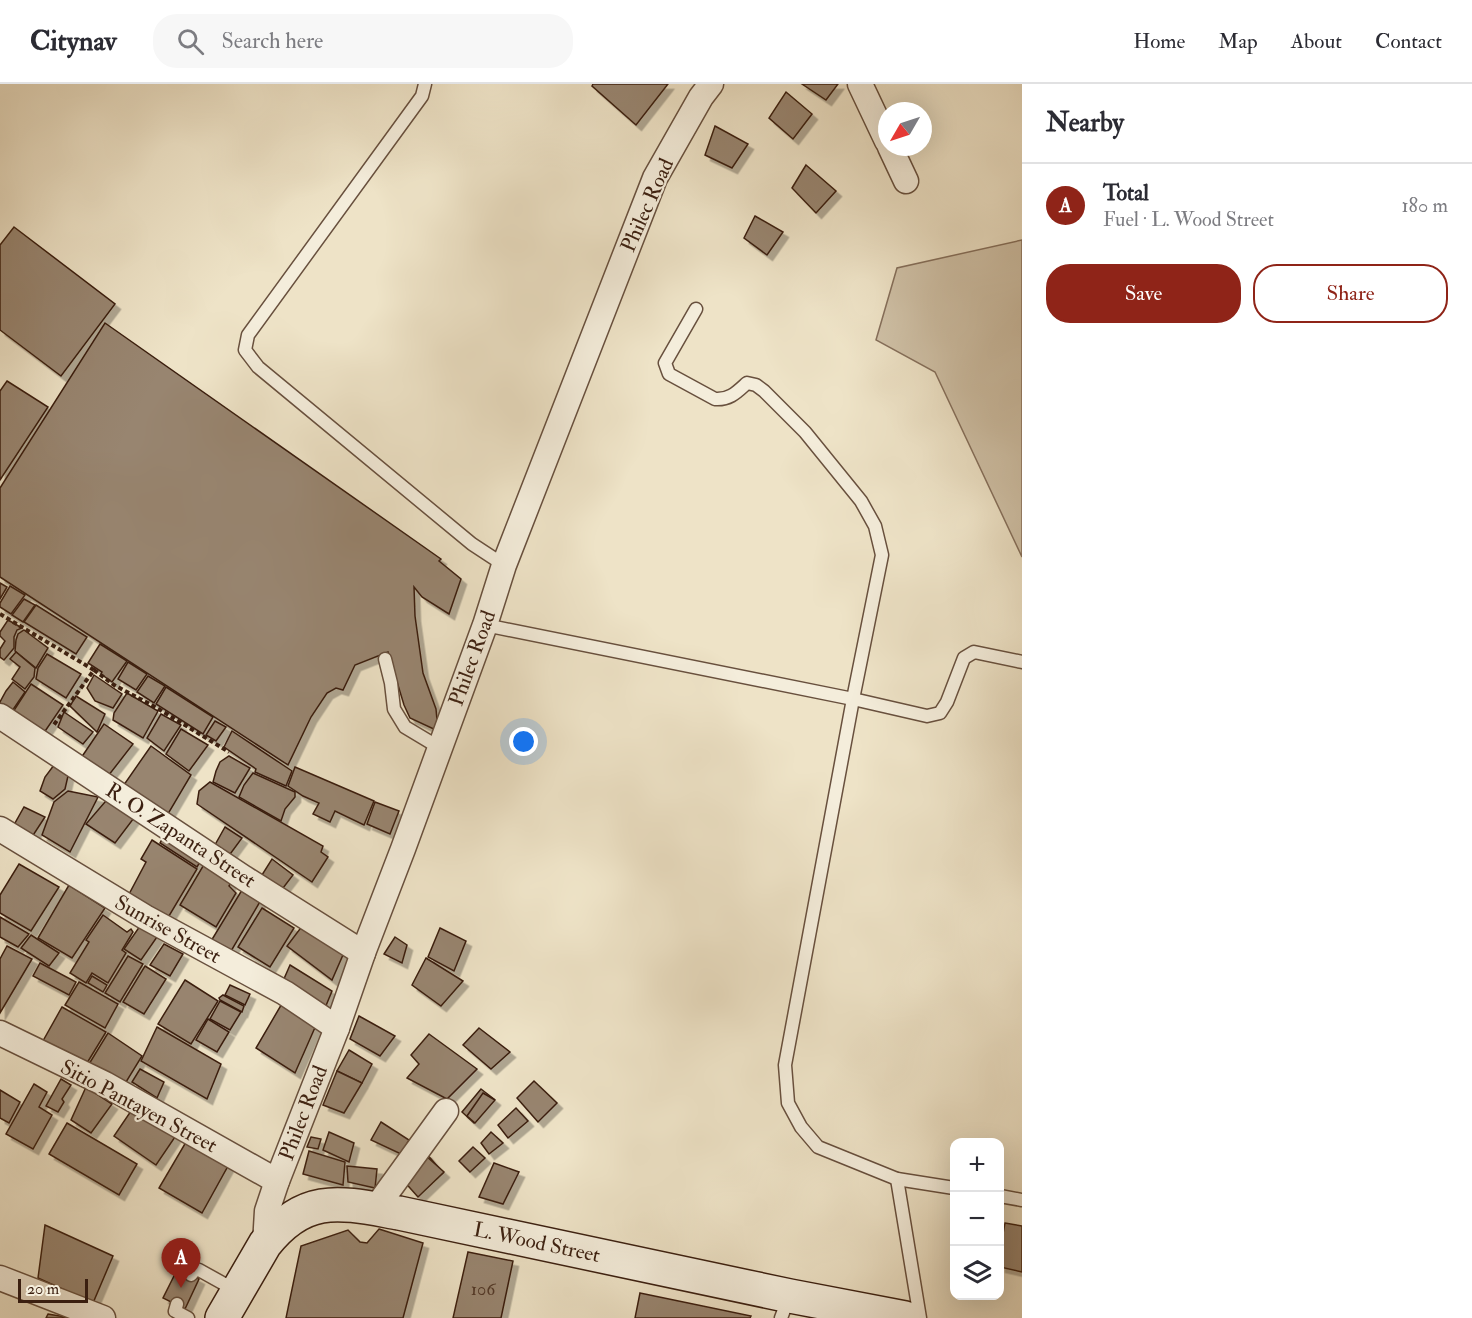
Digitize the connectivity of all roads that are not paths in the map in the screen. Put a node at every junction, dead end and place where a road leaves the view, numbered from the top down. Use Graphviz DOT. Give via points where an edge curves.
graph roads {
  1 [pos="425,84"];
  2 [pos="860,84"];
  3 [pos="700,88"];
  4 [pos="878,122"];
  5 [pos="894,156"];
  6 [pos="906,181"];
  7 [pos="696,309"];
  8 [pos="504,565"];
  9 [pos="485,625"];
  10 [pos="386,659"];
  11 [pos="1022,662"];
  12 [pos="854,699"];
  13 [pos="0,716"];
  14 [pos="440,748"];
  15 [pos="0,830"];
  16 [pos="363,953"];
  17 [pos="336,1028"];
  18 [pos="0,1033"];
  19 [pos="446,1111"];
  20 [pos="897,1179"];
  21 [pos="277,1181"];
  22 [pos="950,1187"];
  23 [pos="1004,1197"];
  24 [pos="1022,1200"];
  25 [pos="375,1209"];
  26 [pos="265,1244"];
  27 [pos="191,1275"];
  28 [pos="0,1278"];
  29 [pos="177,1304"];
  30 [pos="230,1305"];
  31 [pos="785,1307"];
  32 [pos="103,1318"];
  33 [pos="188,1318"];
  34 [pos="904,1318"];
  1 -- 8 [label="lane" via="422,96 248,335 245,350 258,367 472,544"];
  2 -- 4 [label="street"];
  3 -- 8 [label="street, Philec Road" via="655,178"];
  5 -- 6 [label="street"];
  7 -- 12 [label="lane" via="665,363 669,374 716,399 731,397 747,383 756,385 806,432 861,501 875,526 882,555"];
  8 -- 9 [label="street, Philec Road"];
  9 -- 12 [label="lane"];
  9 -- 14 [label="street, Philec Road"];
  10 -- 14 [label="lane" via="394,709 405,727"];
  11 -- 12 [label="lane" via="974,652 964,658 940,713 927,716"];
  12 -- 20 [label="lane" via="785,1065 788,1103 801,1128 818,1147"];
  13 -- 16 [label="street, R. O. Zapanta Street"];
  14 -- 16 [label="street, Philec Road"];
  15 -- 17 [label="street, Sunrise Street" via="145,917 285,993"];
  16 -- 17 [label="street, Philec Road"];
  17 -- 21 [label="street, Philec Road"];
  18 -- 21 [label="street, Sitio Pantayen Street" via="105,1084"];
  19 -- 25 [label="street"];
  20 -- 22 [label="lane"];
  20 -- 34 [label="lane"];
  21 -- 26 [label="street, Philec Road" via="267,1211"];
  23 -- 24 [label="lane"];
  25 -- 26 [label="main road, L. Wood Street" via="350,1204 310,1208 286,1221"];
  25 -- 31 [label="main road, L. Wood Street"];
  26 -- 30 [label="main road, L. Wood Street"];
  27 -- 30 [label="lane" via="199,1270"];
  28 -- 32 [label="street"];
  29 -- 33 [label="lane" via="175,1311"];
  31 -- 34 [label="main road, L. Wood Street"];
}
